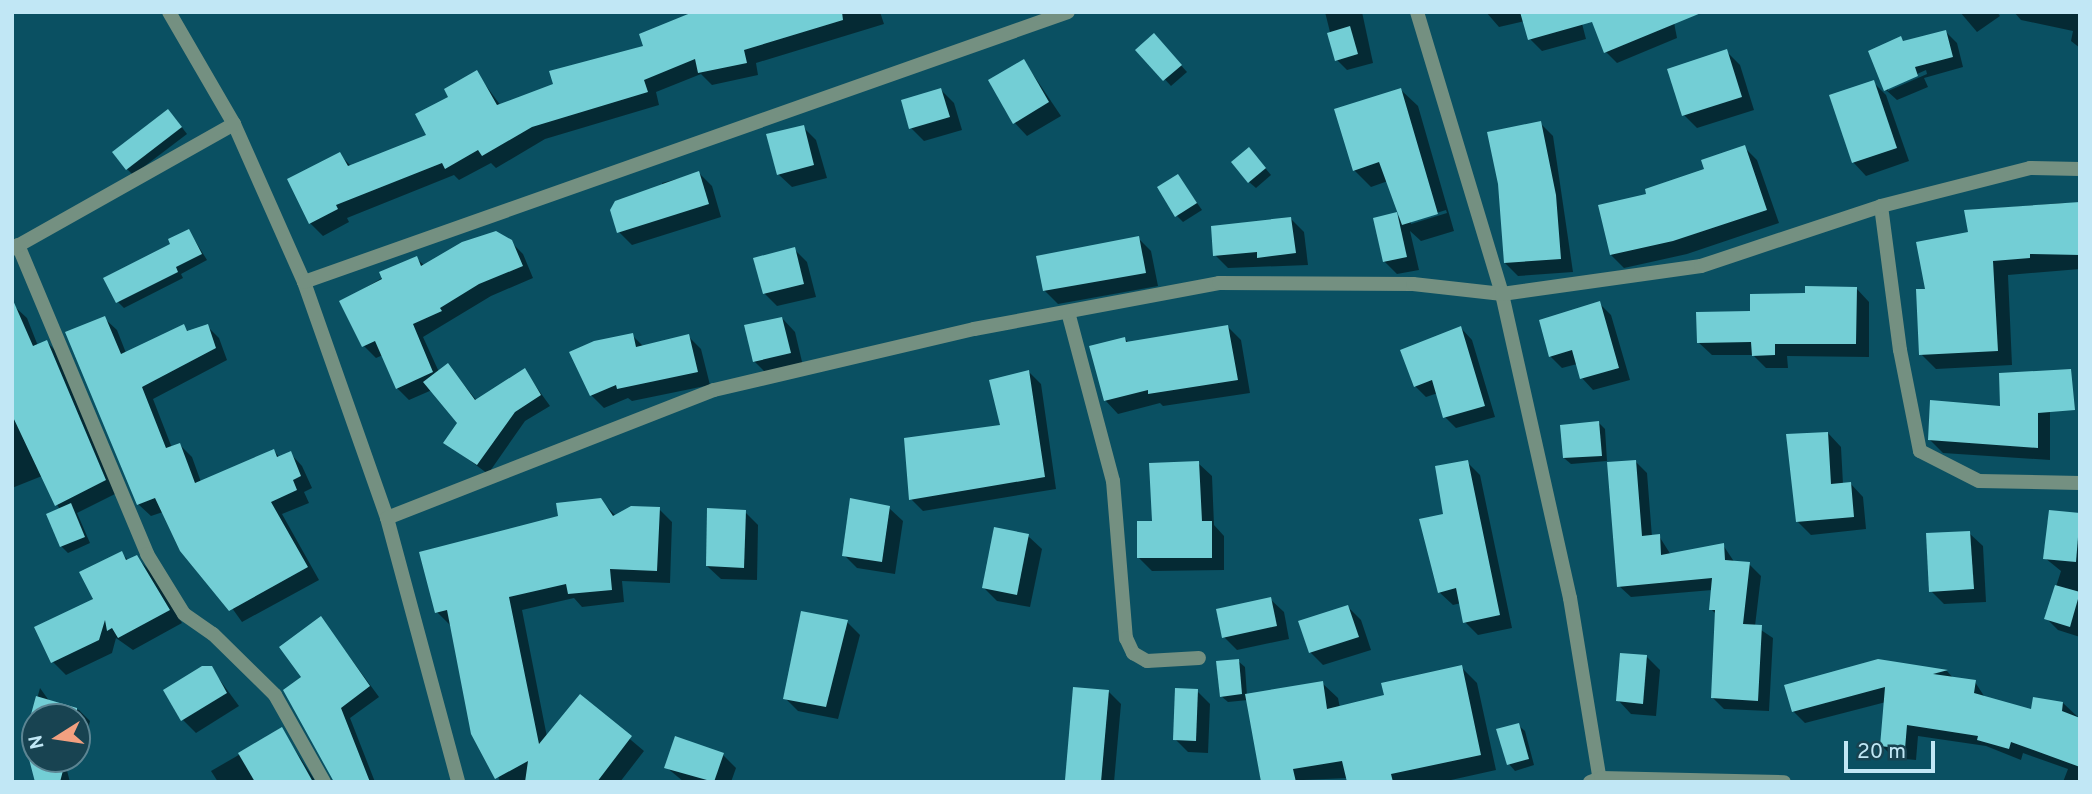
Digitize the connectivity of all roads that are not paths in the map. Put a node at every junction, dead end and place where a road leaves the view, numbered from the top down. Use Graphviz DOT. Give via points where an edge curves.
graph roads {
  1 [pos="169,12"];
  2 [pos="1068,12"];
  3 [pos="1417,12"];
  4 [pos="233,124"];
  5 [pos="2080,169"];
  6 [pos="1881,206"];
  7 [pos="15,247"];
  8 [pos="304,282"];
  9 [pos="1502,294"];
  10 [pos="1068,312"];
  11 [pos="2080,483"];
  12 [pos="387,518"];
  13 [pos="1199,658"];
  14 [pos="1597,780"];
  15 [pos="324,782"];
  16 [pos="458,782"];
  17 [pos="1784,782"];
  1 -- 4 [label="street"];
  2 -- 8 [label="street"];
  3 -- 9 [label="street"];
  4 -- 7 [label="street"];
  4 -- 8 [label="street"];
  5 -- 6 [label="street" via="2030,168"];
  6 -- 9 [label="street" via="1702,266"];
  6 -- 11 [label="street" via="1900,350 1920,451 1979,481"];
  7 -- 15 [label="street" via="147,554 184,614 213,634 275,695"];
  8 -- 12 [label="street"];
  9 -- 10 [label="street" via="1413,284 1219,283"];
  9 -- 14 [label="street" via="1570,598"];
  10 -- 12 [label="street" via="714,390"];
  10 -- 13 [label="street" via="1113,481 1126,638 1133,653 1147,661"];
  12 -- 16 [label="street"];
  14 -- 17 [label="street"];
}
